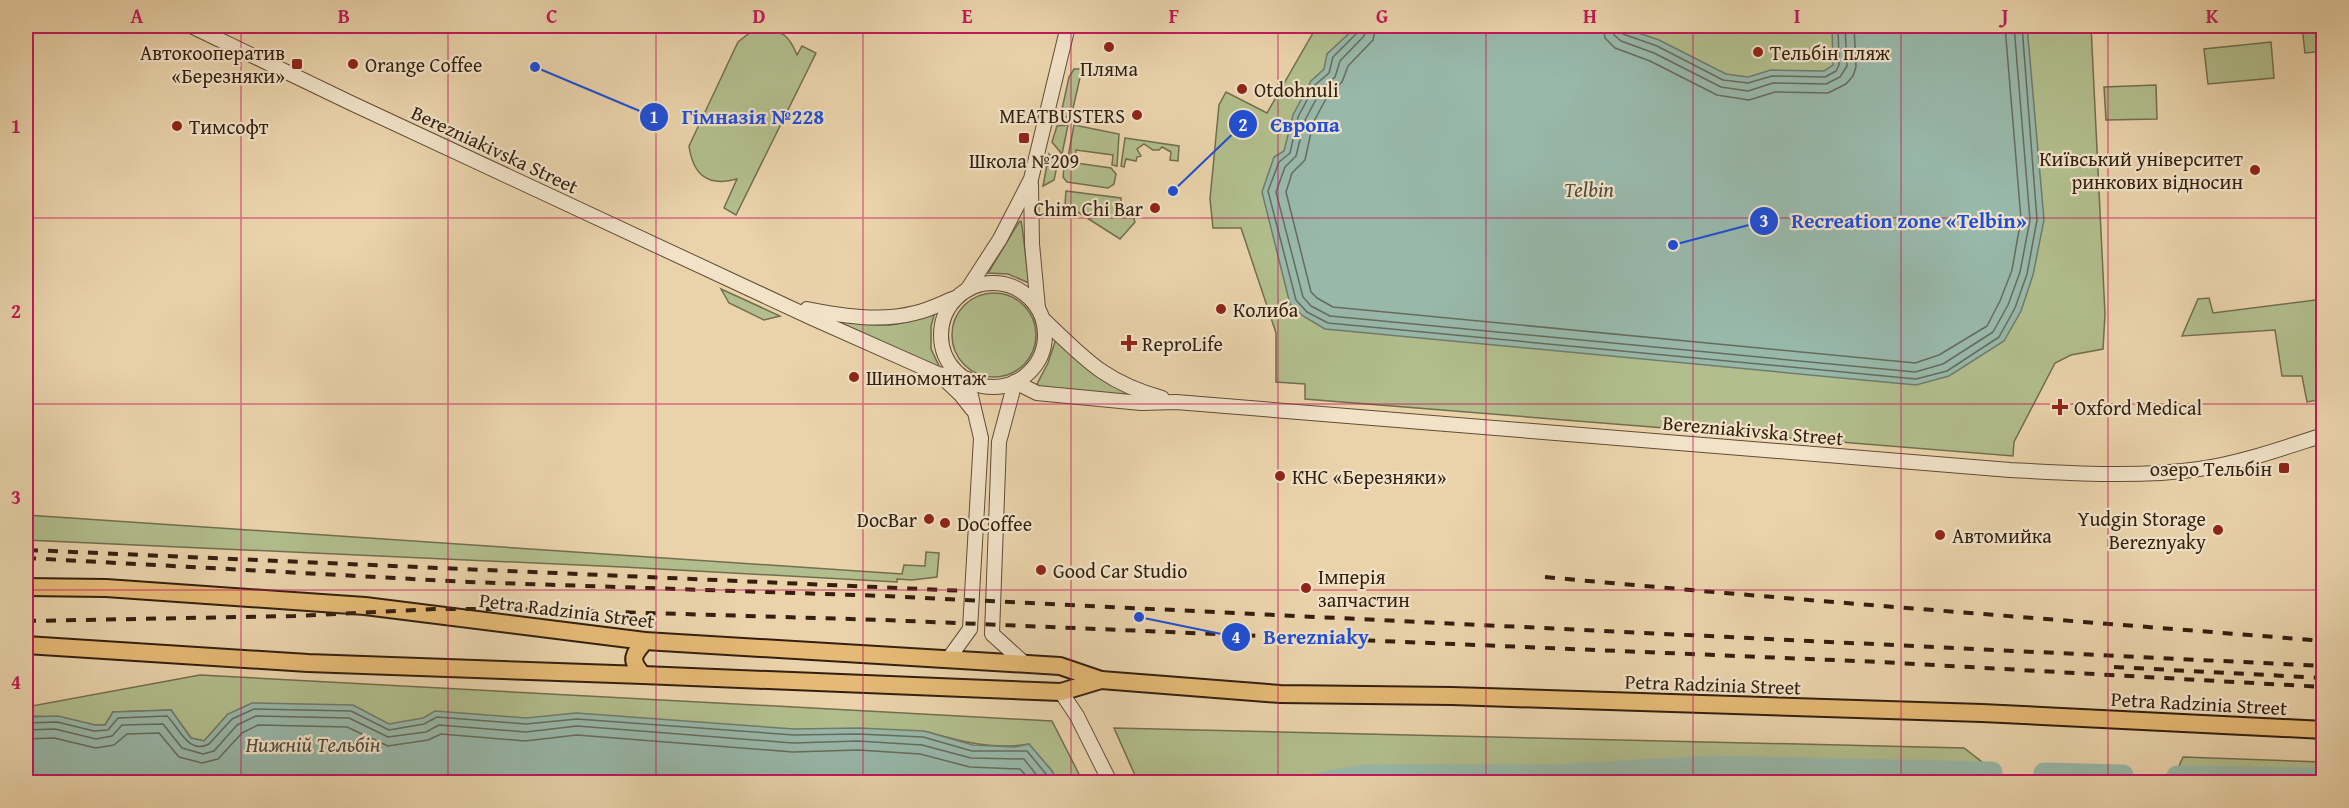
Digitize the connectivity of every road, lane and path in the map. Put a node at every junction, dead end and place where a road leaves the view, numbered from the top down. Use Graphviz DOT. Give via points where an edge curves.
graph roads {
  1 [pos="191,26"];
  2 [pos="1068,26"];
  3 [pos="1031,179"];
  4 [pos="963,293"];
  5 [pos="784,304"];
  6 [pos="1040,314"];
  7 [pos="939,374"];
  8 [pos="967,379"];
  9 [pos="1015,382"];
  10 [pos="1038,393"];
  11 [pos="1176,402"];
  12 [pos="978,420"];
  13 [pos="1002,428"];
  14 [pos="2324,435"];
  15 [pos="26,587"];
  16 [pos="645,641"];
  17 [pos="26,645"];
  18 [pos="949,658"];
  19 [pos="1025,664"];
  20 [pos="643,675"];
  21 [pos="1101,680"];
  22 [pos="1061,692"];
  23 [pos="2324,730"];
  24 [pos="1110,783"];
  1 -- 5 [label="street, Berezniakivska Street"];
  2 -- 3 [label="street"];
  3 -- 4 [label="street" via="1000,239"];
  3 -- 6 [label="street" via="1032,244"];
  4 -- 5 [label="street, Berezniakivska Street" via="916,313 885,317 840,315"];
  4 -- 6 [label="street" via="984,284 1006,285 1022,292"];
  4 -- 8 [label="street" via="946,313 942,338 949,361"];
  5 -- 7 [label="street, Berezniakivska Street"];
  6 -- 9 [label="street" via="1045,342 1039,359"];
  6 -- 11 [label="street, Berezniakivska Street" via="1095,368 1136,390"];
  7 -- 8 [label="street, Berezniakivska Street"];
  7 -- 12 [label="street" via="966,400"];
  8 -- 9 [label="street" via="991,386"];
  8 -- 12 [label="street"];
  9 -- 10 [label="street, Berezniakivska Street"];
  9 -- 13 [label="street"];
  10 -- 11 [label="street, Berezniakivska Street" via="1141,403"];
  10 -- 13 [label="street" via="1019,402"];
  11 -- 14 [label="street, Berezniakivska Street" via="2103,475 2201,468"];
  12 -- 18 [label="street" via="980,447 970,629"];
  13 -- 19 [label="street" via="992,634"];
  15 -- 16 [label="main road, Petra Radzinia Street" via="106,588 365,606"];
  16 -- 18 [label="main road, Petra Radzinia Street"];
  16 -- 20 [label="main road" via="633,659"];
  17 -- 20 [label="main road, Petra Radzinia Street" via="308,663"];
  18 -- 19 [label="main road, Petra Radzinia Street"];
  19 -- 21 [label="main road, Petra Radzinia Street" via="1060,666"];
  20 -- 22 [label="main road, Petra Radzinia Street"];
  21 -- 22 [label="main road, Petra Radzinia Street"];
  21 -- 23 [label="main road, Petra Radzinia Street" via="1280,693 1970,713"];
  22 -- 24 [label="street"];
}
